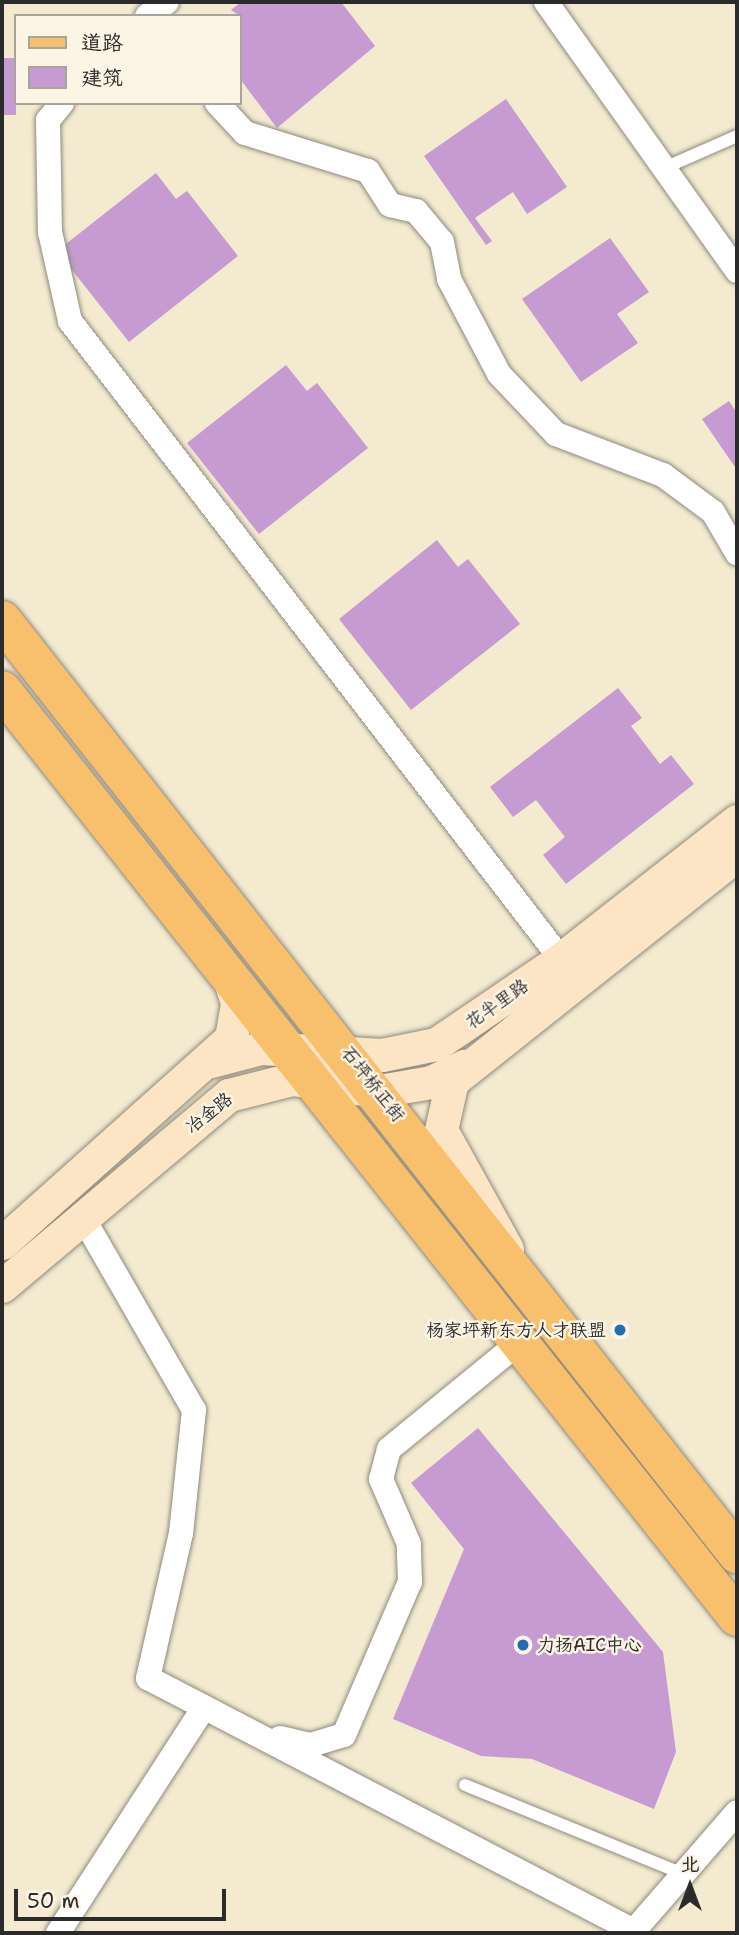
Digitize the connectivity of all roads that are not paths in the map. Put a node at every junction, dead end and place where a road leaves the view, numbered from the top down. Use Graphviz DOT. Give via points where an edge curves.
graph roads {
  1 [pos="167,2"];
  2 [pos="545,2"];
  3 [pos="150,14"];
  4 [pos="60,105"];
  5 [pos="219,105"];
  6 [pos="737,136"];
  7 [pos="661,169"];
  8 [pos="728,247"];
  9 [pos="737,271"];
  10 [pos="737,553"];
  11 [pos="2,620"];
  12 [pos="2,690"];
  13 [pos="737,821"];
  14 [pos="737,854"];
  15 [pos="561,959"];
  16 [pos="228,971"];
  17 [pos="287,976"];
  18 [pos="456,1033"];
  19 [pos="289,1046"];
  20 [pos="350,1054"];
  21 [pos="211,1061"];
  22 [pos="464,1066"];
  23 [pos="317,1083"];
  24 [pos="379,1091"];
  25 [pos="229,1095"];
  26 [pos="393,1179"];
  27 [pos="82,1216"];
  28 [pos="2,1243"];
  29 [pos="514,1267"];
  30 [pos="2,1286"];
  31 [pos="521,1341"];
  32 [pos="737,1554"];
  33 [pos="737,1617"];
  34 [pos="204,1707"];
  35 [pos="253,1732"];
  36 [pos="465,1785"];
  37 [pos="737,1812"];
  38 [pos="681,1873"];
  39 [pos="633,1932"];
  40 [pos="58,1933"];
  1 -- 3 [label="street"];
  2 -- 7 [label="street"];
  4 -- 15 [label="street" via="48,120 50,232 70,321"];
  5 -- 10 [label="street" via="244,133 368,171 390,205 416,211 442,242 449,279 509,384 556,433 663,475 713,512"];
  6 -- 7 [label="lane"];
  7 -- 8 [label="street"];
  8 -- 9 [label="street"];
  11 -- 17 [label="main road, 石坪桥正街"];
  12 -- 16 [label="main road"];
  13 -- 15 [label="main road, 花半里路"];
  14 -- 22 [label="main road, 花半里路"];
  15 -- 18 [label="main road, 花半里路"];
  16 -- 19 [label="main road"];
  16 -- 21 [label="main road, 冶金路" via="237,1021"];
  17 -- 19 [label="main road" via="297,1012"];
  17 -- 20 [label="main road, 石坪桥正街"];
  18 -- 20 [label="main road, 花半里路" via="411,1051"];
  18 -- 24 [label="main road"];
  19 -- 20 [label="main road, 花半里路"];
  19 -- 21 [label="main road, 花半里路"];
  19 -- 23 [label="main road"];
  19 -- 25 [label="main road"];
  20 -- 24 [label="main road, 石坪桥正街"];
  21 -- 28 [label="main road, 冶金路"];
  22 -- 24 [label="main road, 冶金路" via="431,1082"];
  22 -- 29 [label="main road, 花半里路" via="444,1099 441,1130 491,1211"];
  23 -- 24 [label="main road, 冶金路"];
  23 -- 25 [label="main road, 冶金路" via="270,1081"];
  23 -- 26 [label="main road"];
  24 -- 26 [label="main road" via="370,1121"];
  24 -- 29 [label="main road, 石坪桥正街"];
  25 -- 27 [label="main road, 冶金路"];
  26 -- 31 [label="main road"];
  27 -- 30 [label="main road, 冶金路"];
  27 -- 34 [label="street" via="194,1410 181,1533 148,1678"];
  29 -- 32 [label="main road, 石坪桥正街"];
  31 -- 33 [label="main road"];
  31 -- 35 [label="street" via="389,1449 381,1479 409,1544 412,1573 350,1726 334,1741 310,1745"];
  34 -- 35 [label="street"];
  34 -- 40 [label="street"];
  35 -- 39 [label="street"];
  36 -- 38 [label="lane"];
  37 -- 38 [label="street"];
  38 -- 39 [label="street"];
}
